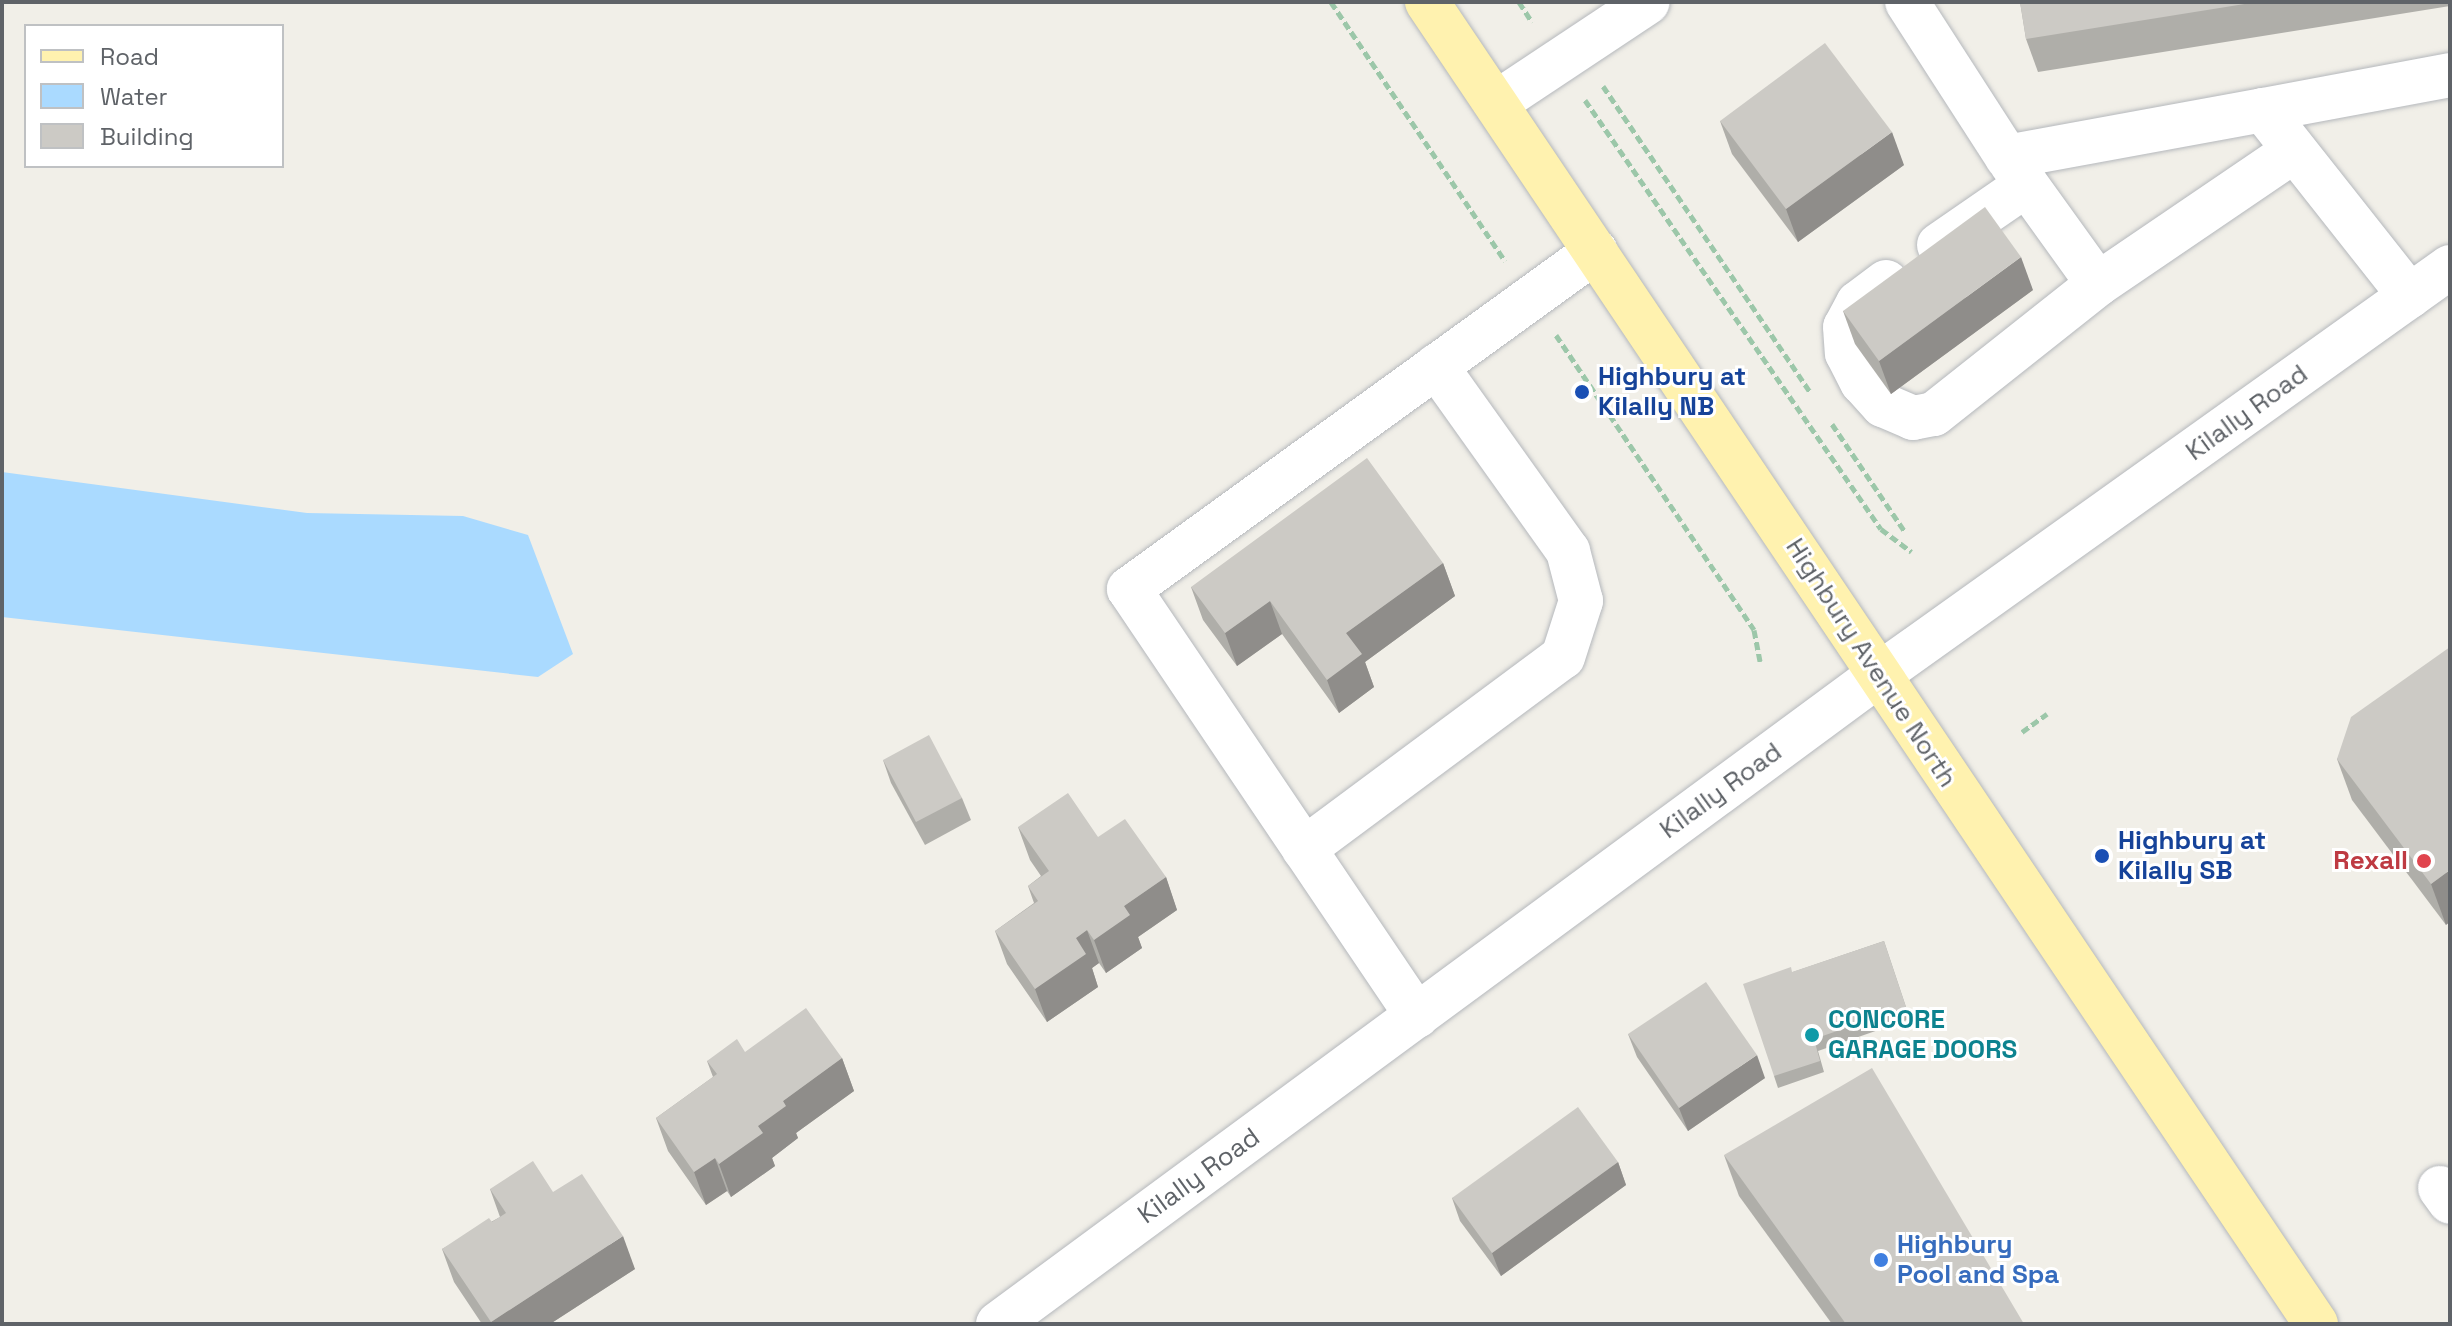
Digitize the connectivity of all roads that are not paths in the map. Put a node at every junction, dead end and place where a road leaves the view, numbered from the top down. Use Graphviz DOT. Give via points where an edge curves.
graph roads {
  1 [pos="1427,2"];
  2 [pos="1648,2"];
  3 [pos="1907,2"];
  4 [pos="2450,75"];
  5 [pos="1496,103"];
  6 [pos="2263,110"];
  7 [pos="2294,151"];
  8 [pos="2016,171"];
  9 [pos="1596,251"];
  10 [pos="2450,267"];
  11 [pos="2098,284"];
  12 [pos="2410,296"];
  13 [pos="1436,366"];
  14 [pos="1877,676"];
  15 [pos="1304,849"];
  16 [pos="1417,1016"];
  17 [pos="998,1324"];
  18 [pos="2316,1324"];
  1 -- 5 [label="main road, Highbury Avenue North"];
  2 -- 5 [label="street"];
  3 -- 8 [label="street"];
  4 -- 6 [label="street"];
  5 -- 9 [label="main road, Highbury Avenue North"];
  6 -- 7 [label="street"];
  6 -- 8 [label="street"];
  7 -- 11 [label="street"];
  7 -- 12 [label="street"];
  8 -- 11 [label="street"];
  8 -- 11 [label="street" via="1944,260 1896,295 1858,303 1845,327 1847,353 1862,382 1883,405 1913,418 1934,414 1955,371 2004,335"];
  9 -- 13 [label="street"];
  9 -- 14 [label="main road, Highbury Avenue North"];
  10 -- 12 [label="street, Kilally Road"];
  12 -- 14 [label="street, Kilally Road"];
  13 -- 15 [label="street" via="1568,551 1581,601 1563,657"];
  13 -- 15 [label="street" via="1129,589"];
  14 -- 16 [label="street, Kilally Road"];
  14 -- 18 [label="main road, Highbury Avenue North"];
  15 -- 16 [label="street"];
  16 -- 17 [label="street, Kilally Road"];
}
